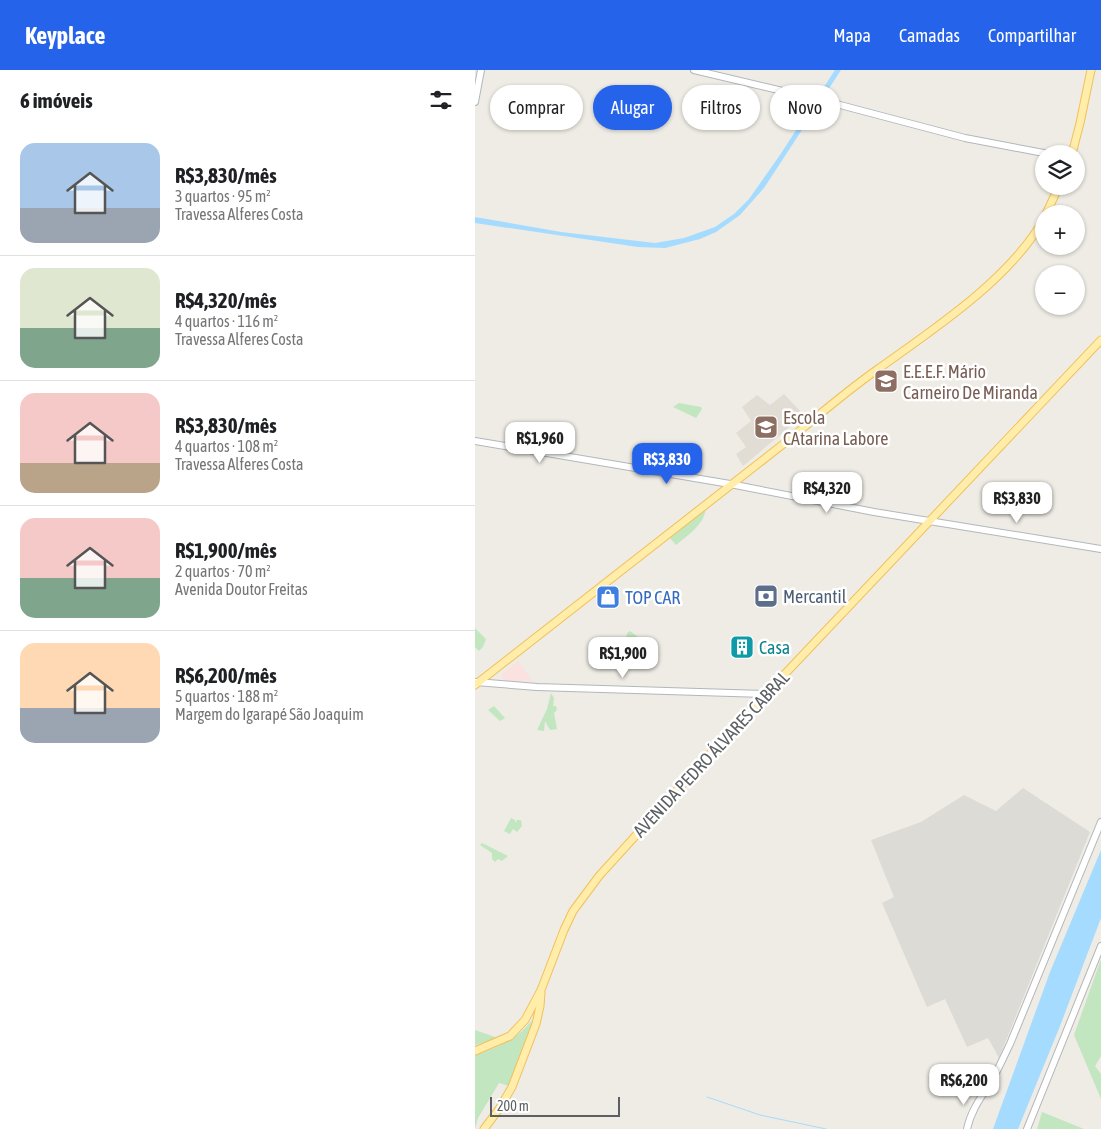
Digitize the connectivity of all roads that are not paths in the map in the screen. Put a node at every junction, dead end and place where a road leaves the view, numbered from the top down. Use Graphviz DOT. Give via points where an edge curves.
graph roads {
  1 [pos="481,70"];
  2 [pos="694,70"];
  3 [pos="1091,70"];
  4 [pos="475,102"];
  5 [pos="1074,145"];
  6 [pos="1035,151"];
  7 [pos="1035,232"];
  8 [pos="1101,340"];
  9 [pos="475,441"];
  10 [pos="730,484"];
  11 [pos="929,520"];
  12 [pos="1101,549"];
  13 [pos="476,683"];
  14 [pos="767,694"];
  15 [pos="1101,822"];
  16 [pos="1101,946"];
  17 [pos="541,990"];
  18 [pos="497,1042"];
  19 [pos="475,1046"];
  20 [pos="475,1051"];
  21 [pos="484,1129"];
  22 [pos="967,1129"];
  23 [pos="1027,1129"];
  1 -- 4 [label="street"];
  2 -- 6 [label="street" via="965,138"];
  3 -- 5 [label="main road"];
  7 -- 10 [label="main road" via="975,297"];
  8 -- 11 [label="main road, AVENIDA PEDRO ÁLVARES CABRAL"];
  9 -- 10 [label="street"];
  10 -- 11 [label="street"];
  10 -- 13 [label="main road"];
  11 -- 12 [label="street"];
  11 -- 14 [label="main road, AVENIDA PEDRO ÁLVARES CABRAL"];
  13 -- 14 [label="street"];
  14 -- 17 [label="main road, AVENIDA PEDRO ÁLVARES CABRAL" via="599,876 563,930"];
  15 -- 22 [label="street" via="1010,1044 970,1116"];
  16 -- 23 [label="street"];
  17 -- 18 [label="main road, AVENIDA PEDRO ÁLVARES CABRAL" via="525,1020 510,1036"];
  17 -- 21 [label="main road" via="536,1024 512,1087"];
  18 -- 19 [label="main road"];
  18 -- 20 [label="main road, AVENIDA PEDRO ÁLVARES CABRAL"];
}
